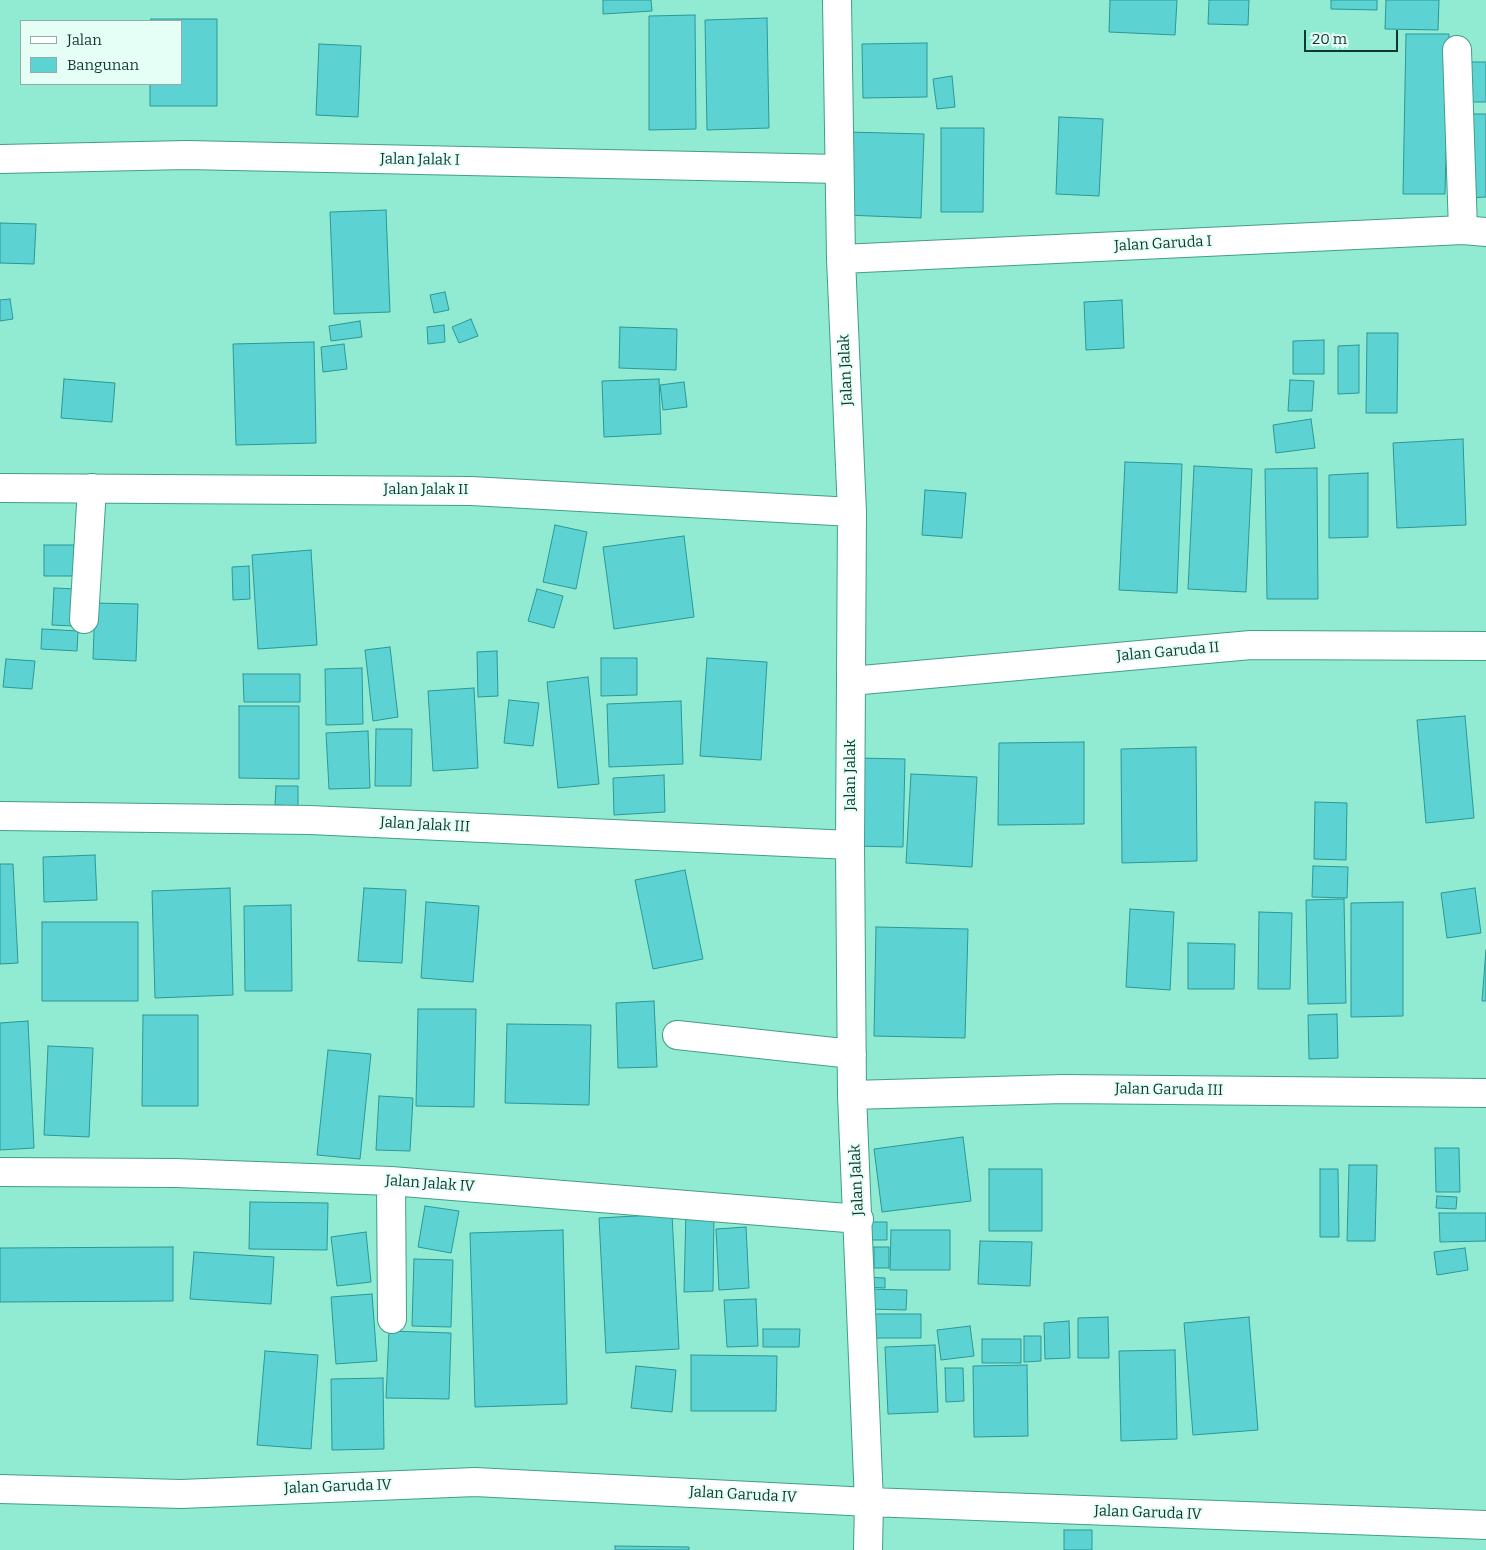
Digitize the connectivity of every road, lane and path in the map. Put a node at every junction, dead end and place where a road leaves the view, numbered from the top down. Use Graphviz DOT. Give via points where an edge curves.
graph roads {
  1 [pos="837,0"];
  2 [pos="1457,50"];
  3 [pos="0,159"];
  4 [pos="839,169"];
  5 [pos="1474,231"];
  6 [pos="841,259"];
  7 [pos="0,488"];
  8 [pos="92,488"];
  9 [pos="852,512"];
  10 [pos="84,619"];
  11 [pos="1486,646"];
  12 [pos="851,681"];
  13 [pos="0,816"];
  14 [pos="850,846"];
  15 [pos="677,1035"];
  16 [pos="852,1054"];
  17 [pos="1486,1093"];
  18 [pos="852,1095"];
  19 [pos="0,1172"];
  20 [pos="391,1181"];
  21 [pos="859,1219"];
  22 [pos="392,1319"];
  23 [pos="0,1489"];
  24 [pos="869,1502"];
  25 [pos="1486,1525"];
  26 [pos="868,1550"];
  1 -- 4 [label="street, Jalan Jalak"];
  2 -- 5 [label="street"];
  3 -- 4 [label="street, Jalan Jalak I" via="187,154"];
  4 -- 6 [label="street, Jalan Jalak"];
  5 -- 6 [label="street, Jalan Garuda I"];
  6 -- 9 [label="street, Jalan Jalak"];
  7 -- 8 [label="street, Jalan Jalak II"];
  8 -- 9 [label="street, Jalan Jalak II" via="471,490"];
  8 -- 10 [label="street"];
  9 -- 12 [label="street, Jalan Jalak"];
  11 -- 12 [label="street, Jalan Garuda II" via="1251,645"];
  12 -- 14 [label="street, Jalan Jalak"];
  13 -- 14 [label="street, Jalan Jalak III" via="310,820"];
  14 -- 16 [label="street, Jalan Jalak"];
  15 -- 16 [label="street"];
  16 -- 18 [label="street, Jalan Jalak"];
  17 -- 18 [label="street, Jalan Garuda III" via="1063,1089"];
  18 -- 21 [label="street, Jalan Jalak"];
  19 -- 20 [label="street, Jalan Jalak IV" via="176,1173"];
  20 -- 21 [label="street, Jalan Jalak IV"];
  20 -- 22 [label="street"];
  21 -- 24 [label="street, Jalan Jalak"];
  23 -- 24 [label="street, Jalan Garuda IV" via="181,1494 476,1482"];
  24 -- 25 [label="street, Jalan Garuda IV"];
  24 -- 26 [label="street, Jalan Jalak"];
}
